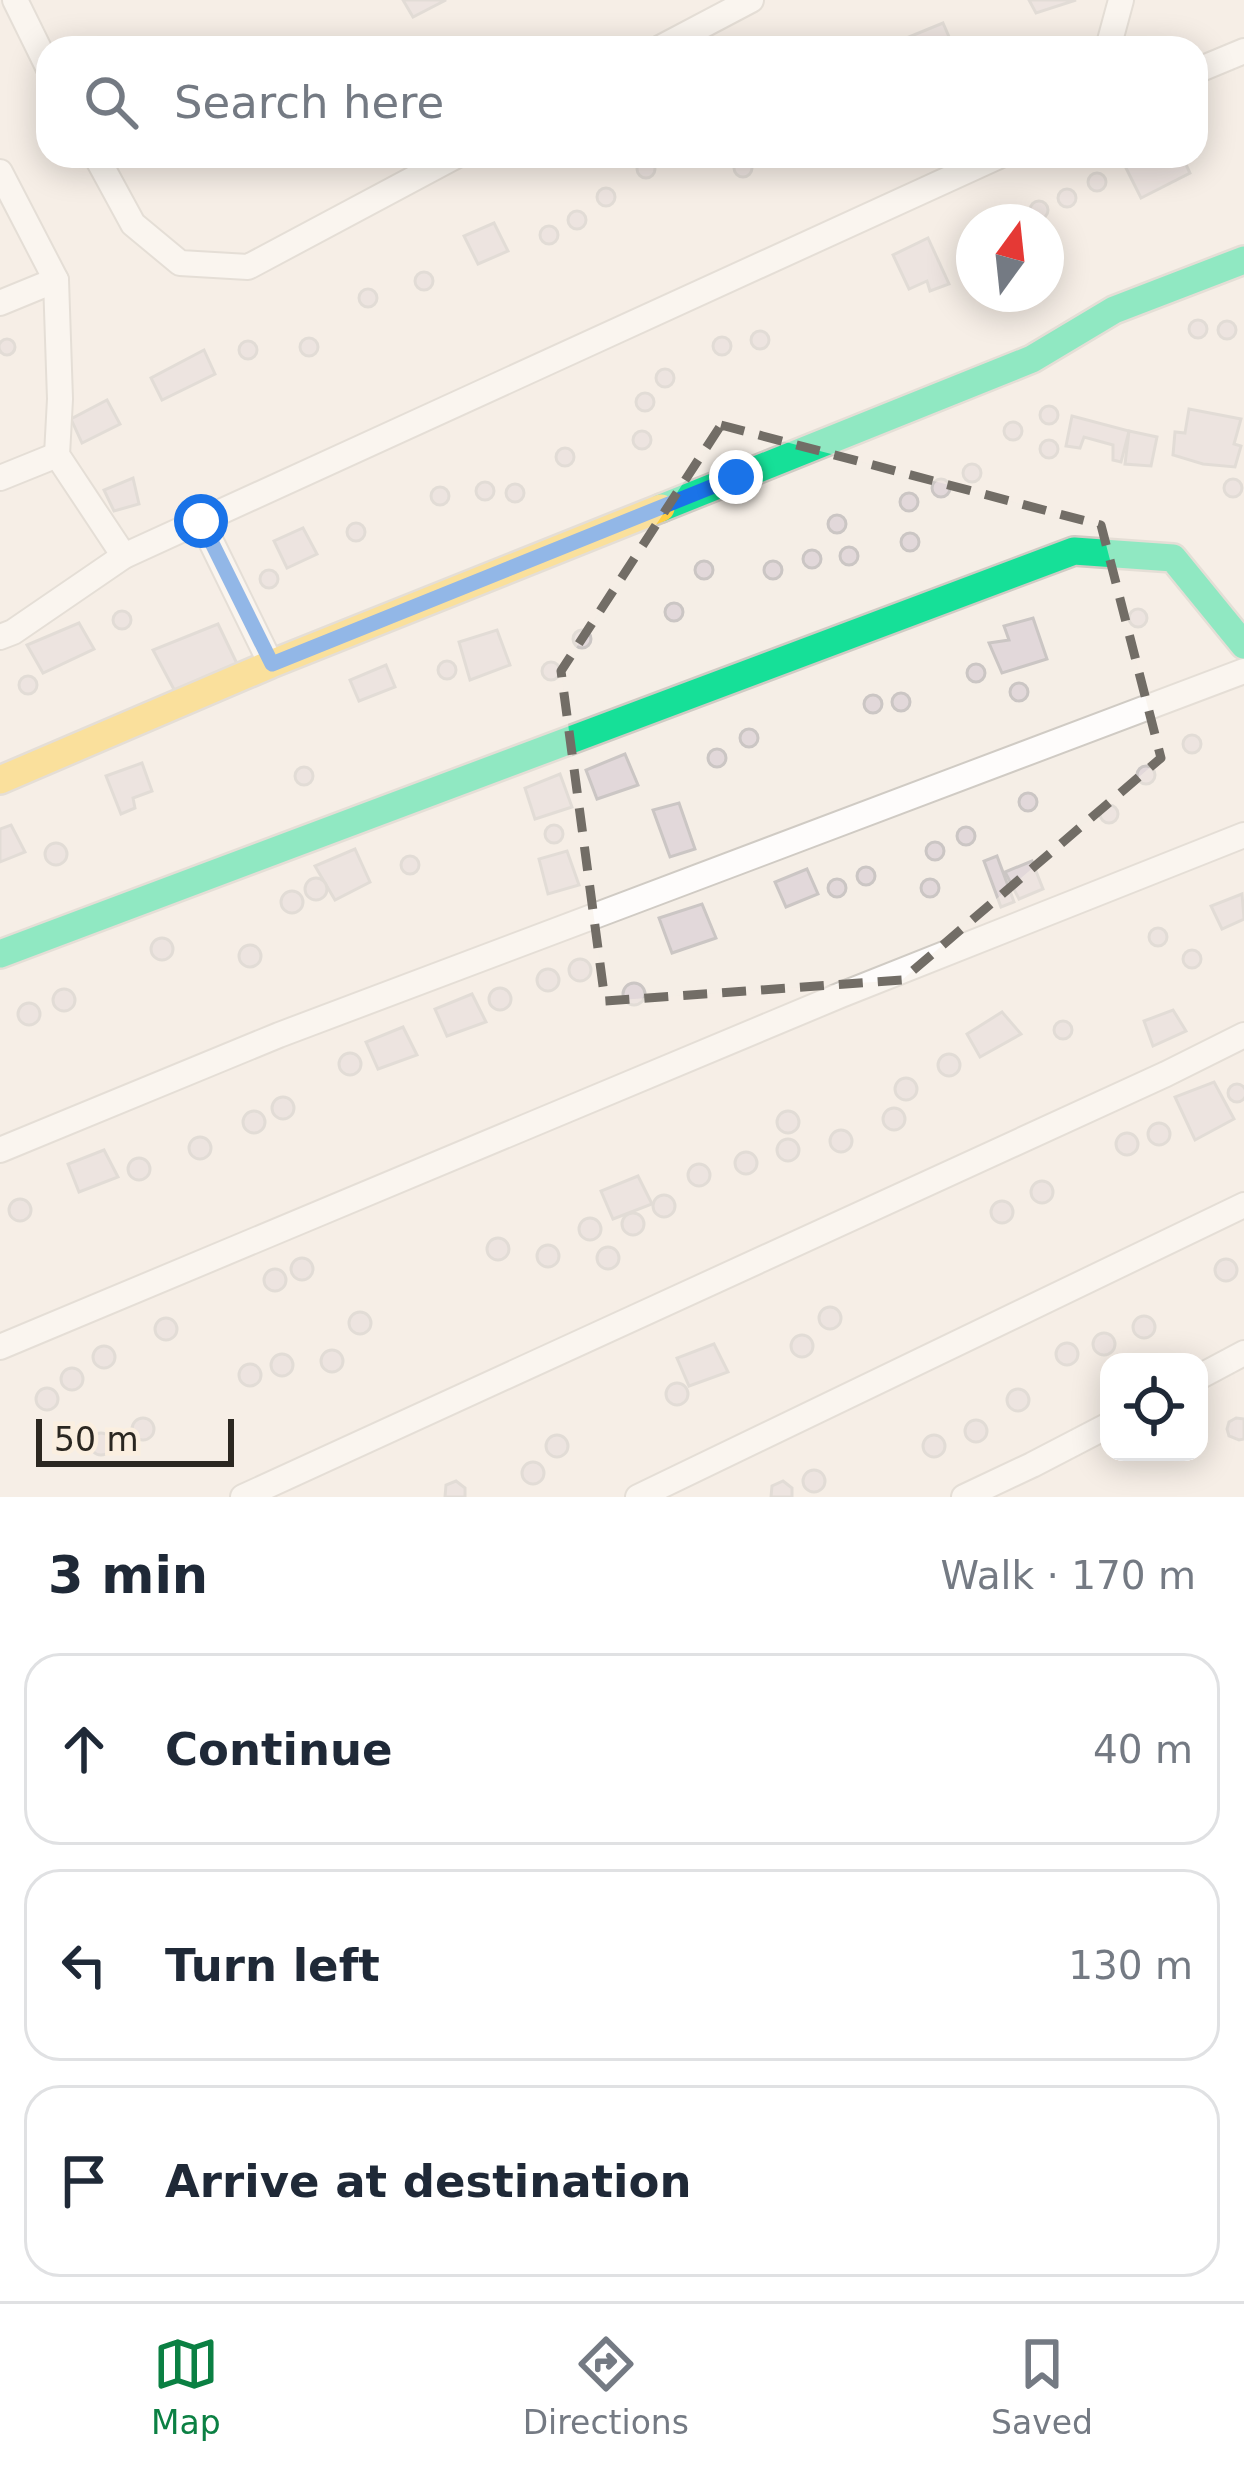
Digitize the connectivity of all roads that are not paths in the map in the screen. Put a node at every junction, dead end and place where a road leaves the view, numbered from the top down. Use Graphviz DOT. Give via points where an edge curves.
graph roads {
  1 [pos="15,0"];
  2 [pos="751,0"];
  3 [pos="1121,0"];
  4 [pos="683,36"];
  5 [pos="1111,36"];
  6 [pos="36,43"];
  7 [pos="1244,51"];
  8 [pos="1208,66"];
  9 [pos="103,168"];
  10 [pos="434,168"];
  11 [pos="973,168"];
  12 [pos="0,172"];
  13 [pos="1244,260"];
  14 [pos="56,280"];
  15 [pos="0,303"];
  16 [pos="57,455"];
  17 [pos="0,478"];
  18 [pos="201,521"];
  19 [pos="124,556"];
  20 [pos="0,637"];
  21 [pos="1244,645"];
  22 [pos="272,664"];
  23 [pos="1244,671"];
  24 [pos="0,779"];
  25 [pos="1244,835"];
  26 [pos="0,954"];
  27 [pos="1244,1035"];
  28 [pos="0,1150"];
  29 [pos="1244,1204"];
  30 [pos="0,1347"];
  31 [pos="1244,1353"];
  32 [pos="1208,1372"];
  33 [pos="1100,1430"];
  34 [pos="243,1497"];
  35 [pos="638,1497"];
  36 [pos="964,1497"];
  1 -- 6 [label="street"];
  2 -- 4 [label="street"];
  3 -- 5 [label="street"];
  7 -- 8 [label="street"];
  9 -- 10 [label="street" via="133,224 180,263 248,266"];
  11 -- 18 [label="street"];
  12 -- 14 [label="street"];
  13 -- 22 [label="street" via="1114,310 1032,359"];
  14 -- 15 [label="street"];
  14 -- 16 [label="street"];
  16 -- 17 [label="street"];
  16 -- 19 [label="street"];
  18 -- 19 [label="street"];
  18 -- 22 [label="street"];
  19 -- 20 [label="street"];
  21 -- 26 [label="street" via="1173,558 1074,551"];
  22 -- 24 [label="street"];
  23 -- 28 [label="street" via="279,1035"];
  25 -- 30 [label="street"];
  27 -- 34 [label="street"];
  29 -- 35 [label="street"];
  31 -- 32 [label="street"];
  33 -- 36 [label="street"];
}
